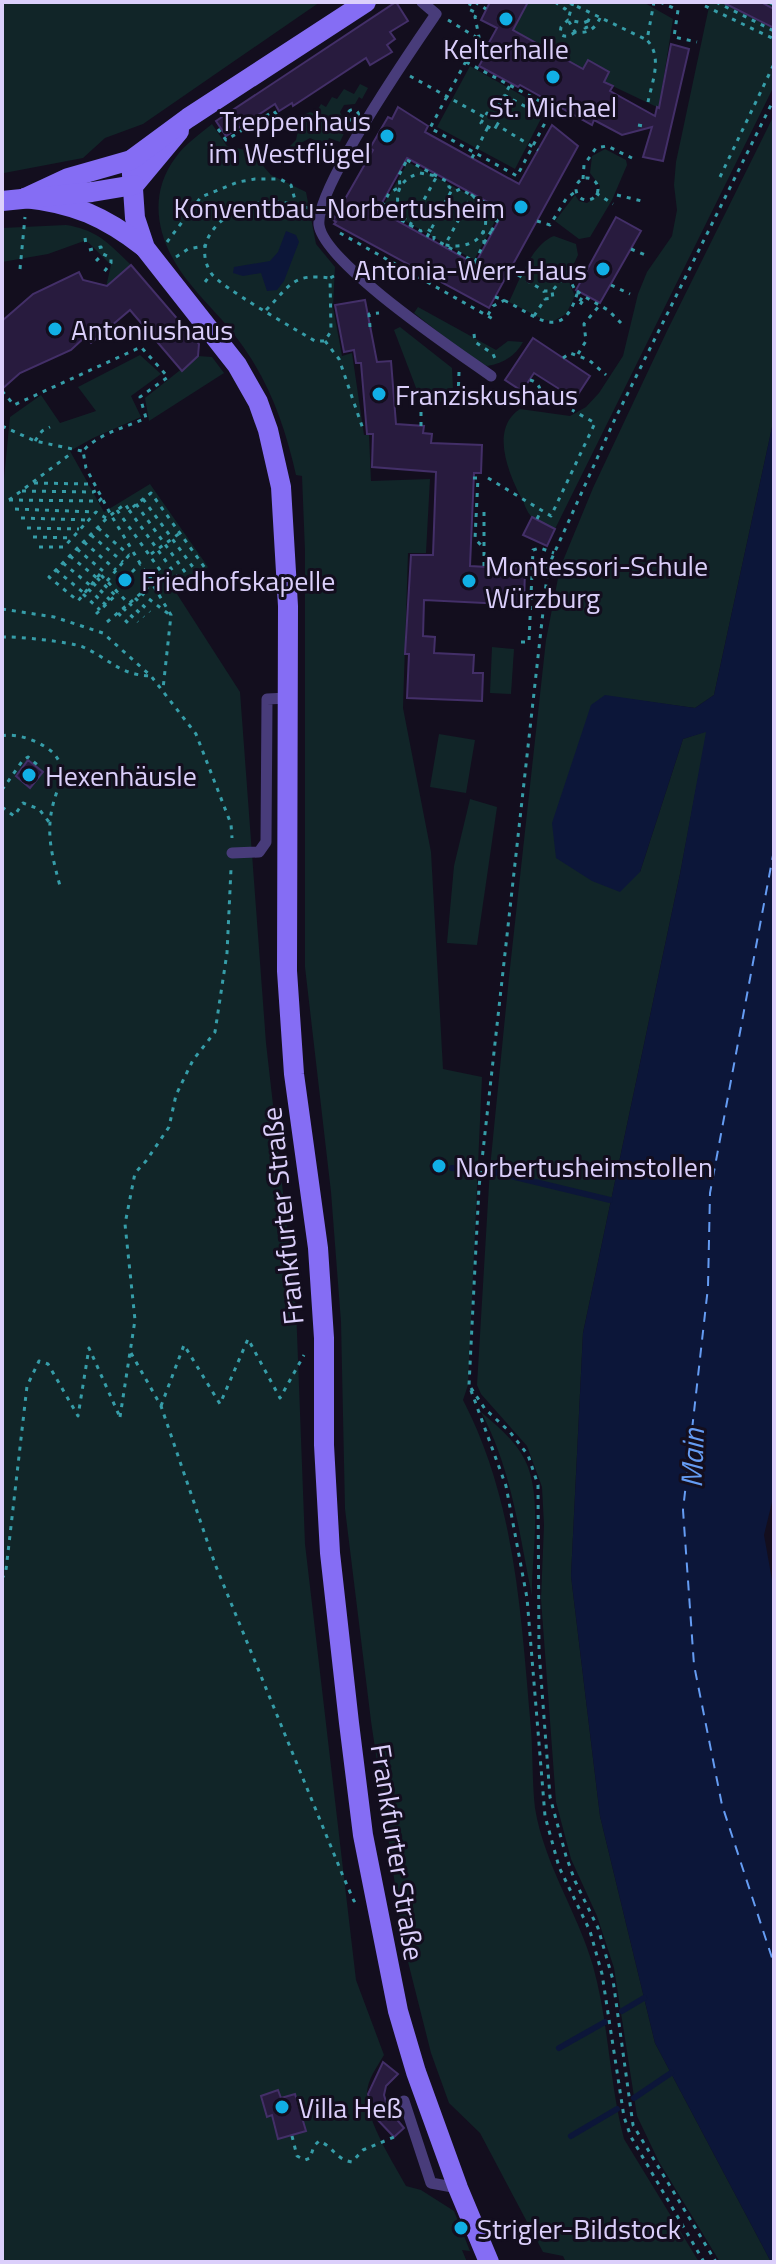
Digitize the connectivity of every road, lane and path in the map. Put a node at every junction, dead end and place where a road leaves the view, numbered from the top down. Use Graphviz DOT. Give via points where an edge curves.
graph roads {
  1 [pos="366,2"];
  2 [pos="422,2"];
  3 [pos="473,2"];
  4 [pos="555,2"];
  5 [pos="657,2"];
  6 [pos="716,2"];
  7 [pos="571,3"];
  8 [pos="705,6"];
  9 [pos="486,9"];
  10 [pos="592,14"];
  11 [pos="600,18"];
  12 [pos="447,20"];
  13 [pos="568,20"];
  14 [pos="586,22"];
  15 [pos="588,30"];
  16 [pos="774,31"];
  17 [pos="575,32"];
  18 [pos="479,37"];
  19 [pos="774,39"];
  20 [pos="647,40"];
  21 [pos="697,42"];
  22 [pos="489,45"];
  23 [pos="466,62"];
  24 [pos="774,64"];
  25 [pos="400,70"];
  26 [pos="510,85"];
  27 [pos="504,95"];
  28 [pos="447,97"];
  29 [pos="774,99"];
  30 [pos="648,102"];
  31 [pos="547,105"];
  32 [pos="493,116"];
  33 [pos="543,116"];
  34 [pos="188,118"];
  35 [pos="484,118"];
  36 [pos="546,121"];
  37 [pos="283,125"];
  38 [pos="497,125"];
  39 [pos="638,125"];
  40 [pos="644,126"];
  41 [pos="488,127"];
  42 [pos="218,129"];
  43 [pos="532,146"];
  44 [pos="538,150"];
  45 [pos="474,152"];
  46 [pos="472,158"];
  47 [pos="632,158"];
  48 [pos="122,163"];
  49 [pos="437,176"];
  50 [pos="720,177"];
  51 [pos="583,179"];
  52 [pos="448,182"];
  53 [pos="393,183"];
  54 [pos="134,185"];
  55 [pos="400,187"];
  56 [pos="452,189"];
  57 [pos="460,189"];
  58 [pos="576,191"];
  59 [pos="596,193"];
  60 [pos="472,195"];
  61 [pos="617,195"];
  62 [pos="25,198"];
  63 [pos="2,201"];
  64 [pos="642,201"];
  65 [pos="296,204"];
  66 [pos="444,204"];
  67 [pos="613,204"];
  68 [pos="302,206"];
  69 [pos="438,216"];
  70 [pos="537,221"];
  71 [pos="319,222"];
  72 [pos="410,225"];
  73 [pos="25,226"];
  74 [pos="492,230"];
  75 [pos="430,231"];
  76 [pos="483,232"];
  77 [pos="427,237"];
  78 [pos="85,238"];
  79 [pos="166,242"];
  80 [pos="484,243"];
  81 [pos="86,245"];
  82 [pos="445,245"];
  83 [pos="205,246"];
  84 [pos="145,248"];
  85 [pos="631,249"];
  86 [pos="89,250"];
  87 [pos="103,254"];
  88 [pos="648,256"];
  89 [pos="175,259"];
  90 [pos="96,261"];
  91 [pos="349,267"];
  92 [pos="412,267"];
  93 [pos="20,269"];
  94 [pos="409,272"];
  95 [pos="103,273"];
  96 [pos="211,274"];
  97 [pos="518,275"];
  98 [pos="330,278"];
  99 [pos="205,282"];
  100 [pos="611,285"];
  101 [pos="544,291"];
  102 [pos="552,291"];
  103 [pos="577,291"];
  104 [pos="630,294"];
  105 [pos="495,297"];
  106 [pos="545,299"];
  107 [pos="505,300"];
  108 [pos="599,306"];
  109 [pos="266,310"];
  110 [pos="369,314"];
  111 [pos="487,316"];
  112 [pos="534,316"];
  113 [pos="493,319"];
  114 [pos="621,323"];
  115 [pos="370,327"];
  116 [pos="474,334"];
  117 [pos="325,341"];
  118 [pos="489,350"];
  119 [pos="578,354"];
  120 [pos="563,358"];
  121 [pos="606,375"];
  122 [pos="491,376"];
  123 [pos="530,380"];
  124 [pos="2,391"];
  125 [pos="458,399"];
  126 [pos="492,399"];
  127 [pos="541,404"];
  128 [pos="421,408"];
  129 [pos="572,410"];
  130 [pos="2,426"];
  131 [pos="421,426"];
  132 [pos="50,427"];
  133 [pos="364,432"];
  134 [pos="35,441"];
  135 [pos="74,451"];
  136 [pos="83,451"];
  137 [pos="473,478"];
  138 [pos="488,478"];
  139 [pos="93,481"];
  140 [pos="31,483"];
  141 [pos="98,490"];
  142 [pos="20,491"];
  143 [pos="102,498"];
  144 [pos="143,499"];
  145 [pos="136,504"];
  146 [pos="15,509"];
  147 [pos="117,510"];
  148 [pos="129,510"];
  149 [pos="541,511"];
  150 [pos="96,512"];
  151 [pos="484,512"];
  152 [pos="109,516"];
  153 [pos="21,518"];
  154 [pos="537,519"];
  155 [pos="88,520"];
  156 [pos="27,528"];
  157 [pos="98,528"];
  158 [pos="80,529"];
  159 [pos="180,533"];
  160 [pos="91,535"];
  161 [pos="33,537"];
  162 [pos="72,538"];
  163 [pos="173,539"];
  164 [pos="84,542"];
  165 [pos="165,544"];
  166 [pos="39,547"];
  167 [pos="483,547"];
  168 [pos="77,549"];
  169 [pos="157,550"];
  170 [pos="131,553"];
  171 [pos="554,553"];
  172 [pos="150,555"];
  173 [pos="70,556"];
  174 [pos="123,562"];
  175 [pos="63,563"];
  176 [pos="140,564"];
  177 [pos="484,567"];
  178 [pos="205,568"];
  179 [pos="56,570"];
  180 [pos="116,570"];
  181 [pos="132,572"];
  182 [pos="198,574"];
  183 [pos="98,577"];
  184 [pos="148,577"];
  185 [pos="165,577"];
  186 [pos="190,579"];
  187 [pos="107,581"];
  188 [pos="152,584"];
  189 [pos="183,585"];
  190 [pos="91,586"];
  191 [pos="175,591"];
  192 [pos="141,593"];
  193 [pos="84,594"];
  194 [pos="117,594"];
  195 [pos="135,598"];
  196 [pos="111,600"];
  197 [pos="129,604"];
  198 [pos="106,605"];
  199 [pos="123,608"];
  200 [pos="2,609"];
  201 [pos="150,612"];
  202 [pos="118,613"];
  203 [pos="171,616"];
  204 [pos="144,617"];
  205 [pos="107,622"];
  206 [pos="138,622"];
  207 [pos="132,627"];
  208 [pos="2,637"];
  209 [pos="521,642"];
  210 [pos="151,676"];
  211 [pos="163,691"];
  212 [pos="288,698"];
  213 [pos="2,736"];
  214 [pos="41,768"];
  215 [pos="2,790"];
  216 [pos="2,807"];
  217 [pos="49,822"];
  218 [pos="232,853"];
  219 [pos="60,886"];
  220 [pos="307,1351"];
  221 [pos="131,1353"];
  222 [pos="469,1385"];
  223 [pos="161,1406"];
  224 [pos="2,1579"];
  225 [pos="357,1899"];
  226 [pos="404,2101"];
  227 [pos="407,2130"];
  228 [pos="292,2136"];
  229 [pos="458,2188"];
  230 [pos="489,2262"];
  231 [pos="704,2262"];
  232 [pos="716,2262"];
  1 -- 34 [label="main road"];
  2 -- 25 [label="lane" via="436,14"];
  3 -- 9 [label="path"];
  3 -- 18 [label="path" via="468,9 477,13"];
  4 -- 7 [label="path" via="565,9"];
  5 -- 20 [label="path"];
  5 -- 21 [label="path" via="678,10 674,37"];
  6 -- 16 [label="path"];
  7 -- 10 [label="path"];
  7 -- 13 [label="path"];
  8 -- 19 [label="path"];
  10 -- 11 [label="path"];
  10 -- 14 [label="path"];
  11 -- 15 [label="path"];
  11 -- 20 [label="path"];
  12 -- 18 [label="path"];
  13 -- 14 [label="path"];
  13 -- 17 [label="path"];
  13 -- 17 [label="path" via="560,34 568,37"];
  14 -- 15 [label="path" via="583,27"];
  15 -- 17 [label="path"];
  18 -- 22 [label="path"];
  18 -- 23 [label="path"];
  20 -- 30 [label="path" via="656,53"];
  23 -- 26 [label="path"];
  23 -- 28 [label="path"];
  24 -- 50 [label="path"];
  25 -- 28 [label="path"];
  25 -- 71 [label="lane" via="357,134"];
  26 -- 27 [label="path"];
  26 -- 31 [label="path"];
  27 -- 32 [label="path"];
  27 -- 33 [label="path"];
  28 -- 35 [label="path"];
  28 -- 45 [label="path" via="430,128"];
  29 -- 171 [label="path"];
  32 -- 35 [label="path" via="487,113"];
  32 -- 38 [label="path" via="500,120"];
  34 -- 48 [label="main road"];
  34 -- 54 [label="main road"];
  35 -- 41 [label="path" via="481,123"];
  36 -- 43 [label="path"];
  37 -- 42 [label="path" via="274,111 226,140"];
  38 -- 41 [label="path" via="494,130"];
  38 -- 43 [label="path"];
  39 -- 40 [label="path"];
  41 -- 45 [label="path"];
  43 -- 44 [label="path"];
  43 -- 45 [label="path" via="517,176"];
  45 -- 46 [label="path"];
  47 -- 51 [label="path" via="607,146 596,148 584,165"];
  48 -- 54 [label="main road, Frankfurter Straße"];
  48 -- 62 [label="main road" via="68,178"];
  49 -- 52 [label="path"];
  49 -- 55 [label="path" via="420,173"];
  49 -- 55 [label="path" via="407,160"];
  49 -- 72 [label="path"];
  51 -- 58 [label="path"];
  51 -- 59 [label="path" via="595,179"];
  52 -- 56 [label="path"];
  52 -- 57 [label="path"];
  53 -- 55 [label="path"];
  54 -- 62 [label="main road"];
  54 -- 84 [label="main road, Frankfurter Straße" via="135,218"];
  55 -- 72 [label="path" via="397,208"];
  55 -- 72 [label="path" via="389,193 381,209"];
  56 -- 57 [label="path"];
  56 -- 66 [label="path"];
  57 -- 60 [label="path"];
  58 -- 59 [label="path" via="582,201"];
  58 -- 70 [label="path" via="550,225"];
  59 -- 67 [label="path"];
  60 -- 74 [label="path" via="502,211"];
  60 -- 76 [label="path" via="486,216"];
  60 -- 82 [label="path"];
  61 -- 64 [label="path"];
  62 -- 63 [label="main road"];
  62 -- 84 [label="main road" via="77,207"];
  65 -- 68 [label="path"];
  65 -- 79 [label="path" via="291,185 280,179 238,182 201,197"];
  65 -- 83 [label="path" via="269,201 232,213 219,221"];
  66 -- 69 [label="path" via="435,207"];
  66 -- 69 [label="path" via="447,213"];
  69 -- 75 [label="path"];
  71 -- 91 [label="lane" via="326,242"];
  71 -- 94 [label="path"];
  72 -- 75 [label="path"];
  73 -- 93 [label="path"];
  74 -- 76 [label="path"];
  74 -- 80 [label="path"];
  75 -- 77 [label="path"];
  75 -- 82 [label="path"];
  76 -- 80 [label="path"];
  76 -- 82 [label="path" via="467,246"];
  78 -- 81 [label="path"];
  80 -- 82 [label="path" via="475,262"];
  83 -- 89 [label="path" via="188,249"];
  83 -- 96 [label="path"];
  84 -- 212 [label="main road, Frankfurter Straße" via="237,365 268,430 281,487 286,546"];
  85 -- 88 [label="path"];
  86 -- 87 [label="path" via="101,247"];
  87 -- 90 [label="path"];
  87 -- 95 [label="path" via="112,261"];
  91 -- 98 [label="path"];
  91 -- 122 [label="lane"];
  92 -- 94 [label="path"];
  94 -- 111 [label="path"];
  96 -- 99 [label="path"];
  96 -- 109 [label="path"];
  97 -- 101 [label="path"];
  98 -- 109 [label="path" via="301,277"];
  98 -- 117 [label="path" via="331,331"];
  100 -- 104 [label="path"];
  101 -- 102 [label="path"];
  101 -- 106 [label="path"];
  102 -- 103 [label="path" via="567,277"];
  102 -- 106 [label="path" via="553,298"];
  103 -- 108 [label="path" via="583,296 578,304 585,297"];
  103 -- 112 [label="path" via="564,319 550,323"];
  105 -- 107 [label="path"];
  106 -- 112 [label="path"];
  107 -- 111 [label="path"];
  107 -- 112 [label="path"];
  108 -- 114 [label="path"];
  108 -- 119 [label="path" via="584,324 586,341"];
  109 -- 117 [label="path" via="315,341"];
  110 -- 115 [label="path"];
  111 -- 113 [label="path"];
  116 -- 118 [label="path" via="475,342"];
  117 -- 133 [label="path" via="339,359"];
  119 -- 120 [label="path"];
  119 -- 121 [label="path"];
  123 -- 127 [label="path" via="541,390"];
  124 -- 136 [label="path" via="14,405 141,347 168,377 140,397 146,418 105,434"];
  125 -- 126 [label="path"];
  128 -- 131 [label="path"];
  129 -- 149 [label="path" via="595,423 551,516"];
  130 -- 134 [label="path"];
  132 -- 134 [label="path"];
  134 -- 135 [label="path"];
  135 -- 136 [label="path"];
  135 -- 140 [label="path"];
  136 -- 139 [label="path"];
  137 -- 167 [label="path" via="478,478 475,539"];
  138 -- 149 [label="path"];
  139 -- 140 [label="path"];
  139 -- 141 [label="path"];
  140 -- 142 [label="path"];
  141 -- 142 [label="path"];
  141 -- 143 [label="path"];
  142 -- 143 [label="path" via="9,500"];
  143 -- 152 [label="path"];
  144 -- 145 [label="path"];
  144 -- 159 [label="path" via="151,493"];
  144 -- 163 [label="path"];
  145 -- 148 [label="path"];
  145 -- 165 [label="path"];
  146 -- 150 [label="path"];
  147 -- 148 [label="path" via="125,504"];
  147 -- 152 [label="path"];
  147 -- 172 [label="path"];
  148 -- 169 [label="path"];
  149 -- 154 [label="path"];
  150 -- 152 [label="path"];
  150 -- 155 [label="path"];
  151 -- 167 [label="path"];
  152 -- 157 [label="path"];
  152 -- 170 [label="path"];
  153 -- 155 [label="path"];
  155 -- 158 [label="path"];
  156 -- 158 [label="path"];
  157 -- 160 [label="path"];
  157 -- 170 [label="path"];
  158 -- 162 [label="path"];
  159 -- 163 [label="path"];
  159 -- 178 [label="path"];
  160 -- 164 [label="path"];
  160 -- 174 [label="path"];
  161 -- 162 [label="path"];
  162 -- 166 [label="path" via="64,547"];
  163 -- 165 [label="path"];
  163 -- 182 [label="path"];
  164 -- 168 [label="path"];
  164 -- 180 [label="path"];
  165 -- 169 [label="path"];
  165 -- 186 [label="path"];
  167 -- 177 [label="path"];
  168 -- 173 [label="path"];
  168 -- 183 [label="path" via="103,571"];
  169 -- 172 [label="path"];
  169 -- 189 [label="path"];
  170 -- 174 [label="path"];
  170 -- 176 [label="path"];
  171 -- 209 [label="path" via="533,550 529,642"];
  171 -- 222 [label="path" via="548,567 479,1187"];
  172 -- 185 [label="path"];
  173 -- 175 [label="path"];
  173 -- 183 [label="path"];
  174 -- 180 [label="path"];
  175 -- 179 [label="path"];
  175 -- 190 [label="path"];
  176 -- 181 [label="path"];
  176 -- 184 [label="path"];
  179 -- 193 [label="path"];
  179 -- 193 [label="path" via="49,577 78,601"];
  180 -- 187 [label="path"];
  183 -- 187 [label="path"];
  183 -- 190 [label="path"];
  183 -- 194 [label="path"];
  184 -- 185 [label="path"];
  184 -- 188 [label="path"];
  185 -- 191 [label="path"];
  187 -- 194 [label="path"];
  188 -- 192 [label="path"];
  188 -- 203 [label="path"];
  190 -- 193 [label="path"];
  190 -- 196 [label="path"];
  190 -- 198 [label="path"];
  192 -- 195 [label="path"];
  192 -- 203 [label="path"];
  193 -- 198 [label="path" via="98,612"];
  194 -- 196 [label="path"];
  194 -- 197 [label="path"];
  195 -- 197 [label="path"];
  195 -- 201 [label="path"];
  196 -- 198 [label="path"];
  197 -- 199 [label="path"];
  197 -- 204 [label="path"];
  199 -- 202 [label="path"];
  199 -- 206 [label="path"];
  200 -- 210 [label="path" via="54,617 103,633"];
  202 -- 205 [label="path"];
  202 -- 207 [label="path"];
  203 -- 211 [label="path"];
  208 -- 210 [label="path" via="82,647 133,676"];
  210 -- 211 [label="path"];
  211 -- 218 [label="path" via="196,734 231,824"];
  212 -- 218 [label="lane" via="267,699 266,842 259,852"];
  212 -- 229 [label="main road, Frankfurter Straße" via="287,971 294,1074 318,1248 330,1553 347,1708 363,1835 398,2011"];
  213 -- 217 [label="path" via="36,743 55,754 65,772"];
  214 -- 215 [label="path" via="28,757"];
  216 -- 217 [label="path" via="14,816 23,803 39,809"];
  217 -- 219 [label="path"];
  218 -- 221 [label="path" via="227,953 215,1032 176,1095 169,1127 135,1173 125,1224 135,1320"];
  220 -- 223 [label="path" via="280,1398 248,1339 220,1404 184,1345"];
  221 -- 223 [label="path"];
  221 -- 224 [label="path" via="120,1417 89,1348 78,1416 48,1364 39,1361 27,1386"];
  222 -- 231 [label="path" via="506,1486 527,1598 545,1816 559,1867 590,1931 602,1974 624,2117"];
  222 -- 232 [label="path" via="528,1455 538,1485 539,1651 550,1797 566,1856 598,1928 613,1980 633,2125"];
  223 -- 225 [label="path" via="215,1564"];
  226 -- 229 [label="lane" via="431,2183"];
  227 -- 228 [label="path" via="363,2150 352,2162 341,2161 319,2141 305,2160 297,2156"];
  229 -- 230 [label="main road, Frankfurter Straße"];
}
